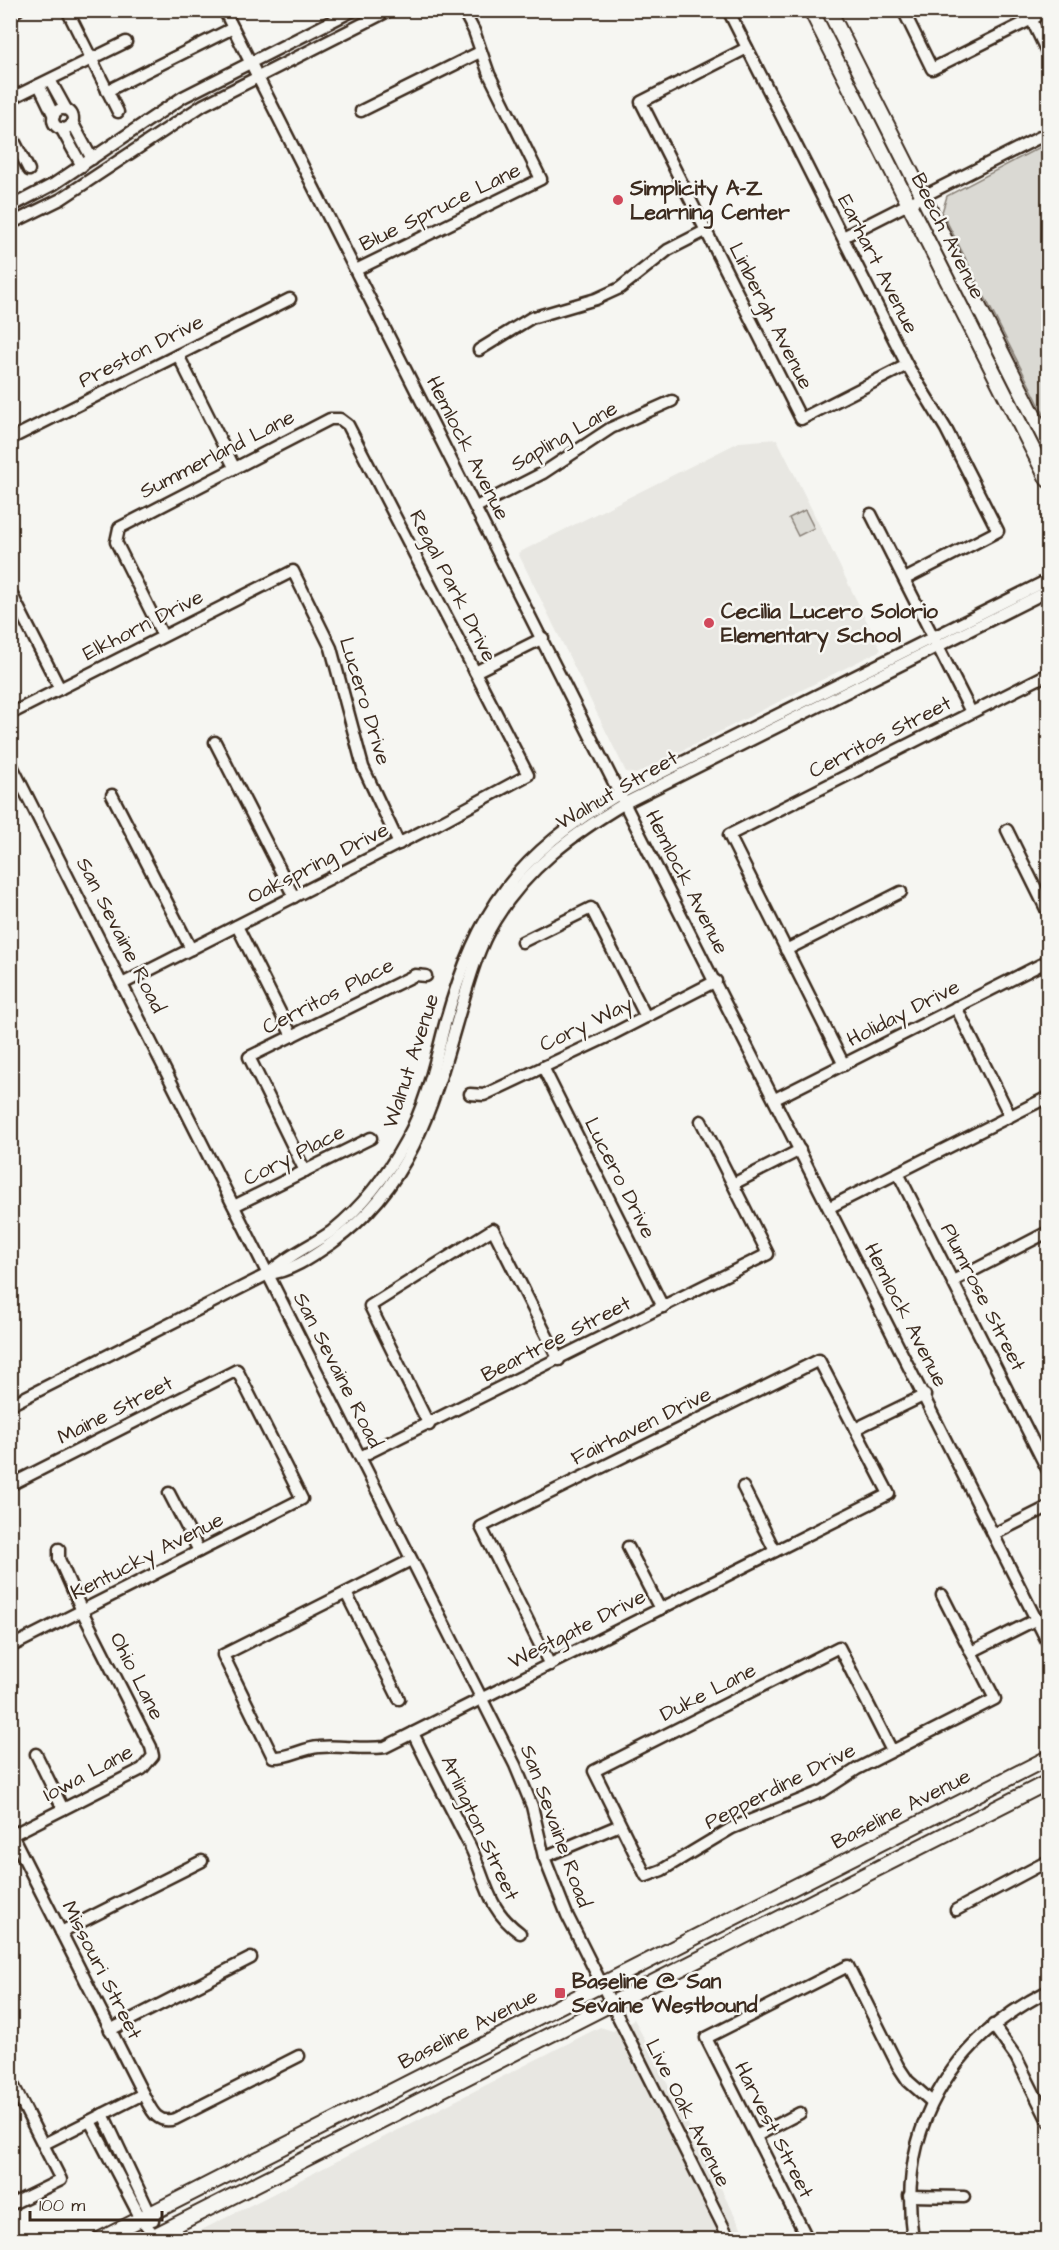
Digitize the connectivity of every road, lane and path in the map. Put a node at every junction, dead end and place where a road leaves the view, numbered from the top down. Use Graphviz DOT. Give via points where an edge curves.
graph roads {
  1 [pos="18,10"];
  2 [pos="67,10"];
  3 [pos="224,10"];
  4 [pos="354,10"];
  5 [pos="390,10"];
  6 [pos="464,10"];
  7 [pos="728,10"];
  8 [pos="811,10"];
  9 [pos="830,10"];
  10 [pos="903,10"];
  11 [pos="1048,11"];
  12 [pos="10,15"];
  13 [pos="1029,15"];
  14 [pos="233,28"];
  15 [pos="126,42"];
  16 [pos="747,48"];
  17 [pos="480,52"];
  18 [pos="1048,54"];
  19 [pos="91,59"];
  20 [pos="251,61"];
  21 [pos="259,76"];
  22 [pos="50,80"];
  23 [pos="39,85"];
  24 [pos="107,91"];
  25 [pos="10,99"];
  26 [pos="66,109"];
  27 [pos="361,111"];
  28 [pos="118,112"];
  29 [pos="54,116"];
  30 [pos="72,122"];
  31 [pos="62,128"];
  32 [pos="10,133"];
  33 [pos="1048,133"];
  34 [pos="14,150"];
  35 [pos="92,159"];
  36 [pos="82,166"];
  37 [pos="29,170"];
  38 [pos="924,197"];
  39 [pos="909,204"];
  40 [pos="10,207"];
  41 [pos="10,224"];
  42 [pos="705,231"];
  43 [pos="843,237"];
  44 [pos="356,270"];
  45 [pos="290,299"];
  46 [pos="479,350"];
  47 [pos="178,355"];
  48 [pos="907,365"];
  49 [pos="672,401"];
  50 [pos="340,419"];
  51 [pos="10,439"];
  52 [pos="1048,444"];
  53 [pos="234,467"];
  54 [pos="1048,480"];
  55 [pos="476,507"];
  56 [pos="871,514"];
  57 [pos="293,571"];
  58 [pos="905,579"];
  59 [pos="1048,580"];
  60 [pos="10,591"];
  61 [pos="1048,591"];
  62 [pos="163,636"];
  63 [pos="543,638"];
  64 [pos="937,641"];
  65 [pos="476,672"];
  66 [pos="1048,674"];
  67 [pos="60,689"];
  68 [pos="971,712"];
  69 [pos="10,714"];
  70 [pos="215,742"];
  71 [pos="10,762"];
  72 [pos="528,775"];
  73 [pos="112,795"];
  74 [pos="623,798"];
  75 [pos="1007,831"];
  76 [pos="399,843"];
  77 [pos="901,892"];
  78 [pos="294,897"];
  79 [pos="1048,913"];
  80 [pos="237,926"];
  81 [pos="522,942"];
  82 [pos="190,949"];
  83 [pos="786,950"];
  84 [pos="1048,961"];
  85 [pos="426,976"];
  86 [pos="716,981"];
  87 [pos="124,983"];
  88 [pos="956,1007"];
  89 [pos="646,1017"];
  90 [pos="292,1036"];
  91 [pos="844,1065"];
  92 [pos="543,1067"];
  93 [pos="470,1094"];
  94 [pos="1048,1097"];
  95 [pos="775,1099"];
  96 [pos="1010,1116"];
  97 [pos="701,1121"];
  98 [pos="371,1138"];
  99 [pos="800,1150"];
  100 [pos="305,1171"];
  101 [pos="898,1173"];
  102 [pos="733,1184"];
  103 [pos="234,1206"];
  104 [pos="830,1207"];
  105 [pos="1048,1232"];
  106 [pos="268,1274"];
  107 [pos="953,1281"];
  108 [pos="663,1307"];
  109 [pos="559,1360"];
  110 [pos="925,1395"];
  111 [pos="10,1405"];
  112 [pos="429,1425"];
  113 [pos="855,1429"];
  114 [pos="360,1457"];
  115 [pos="1048,1471"];
  116 [pos="10,1485"];
  117 [pos="743,1487"];
  118 [pos="170,1493"];
  119 [pos="302,1499"];
  120 [pos="1048,1507"];
  121 [pos="994,1534"];
  122 [pos="628,1547"];
  123 [pos="59,1549"];
  124 [pos="199,1551"];
  125 [pos="775,1551"];
  126 [pos="411,1560"];
  127 [pos="346,1593"];
  128 [pos="942,1595"];
  129 [pos="660,1609"];
  130 [pos="82,1611"];
  131 [pos="1037,1619"];
  132 [pos="1048,1643"];
  133 [pos="10,1647"];
  134 [pos="971,1652"];
  135 [pos="550,1665"];
  136 [pos="482,1698"];
  137 [pos="399,1699"];
  138 [pos="413,1733"];
  139 [pos="892,1751"];
  140 [pos="36,1754"];
  141 [pos="1048,1758"];
  142 [pos="152,1760"];
  143 [pos="1048,1782"];
  144 [pos="63,1809"];
  145 [pos="620,1825"];
  146 [pos="11,1835"];
  147 [pos="544,1857"];
  148 [pos="202,1861"];
  149 [pos="1048,1861"];
  150 [pos="956,1910"];
  151 [pos="61,1932"];
  152 [pos="520,1933"];
  153 [pos="251,1958"];
  154 [pos="602,1985"];
  155 [pos="1048,1991"];
  156 [pos="612,2003"];
  157 [pos="993,2025"];
  158 [pos="110,2030"];
  159 [pos="299,2056"];
  160 [pos="10,2079"];
  161 [pos="143,2094"];
  162 [pos="932,2102"];
  163 [pos="800,2113"];
  164 [pos="103,2114"];
  165 [pos="1047,2115"];
  166 [pos="90,2121"];
  167 [pos="756,2136"];
  168 [pos="44,2144"];
  169 [pos="909,2196"];
  170 [pos="964,2197"];
  171 [pos="10,2205"];
  172 [pos="147,2216"];
  173 [pos="153,2238"];
  174 [pos="99,2240"];
  175 [pos="730,2240"];
  176 [pos="808,2240"];
  177 [pos="913,2240"];
  1 -- 12 [label="street"];
  2 -- 19 [label="street"];
  3 -- 14 [label="street, Hemlock Avenue"];
  4 -- 20 [label="street"];
  5 -- 21 [label="street"];
  6 -- 17 [label="street"];
  7 -- 16 [label="street, Earhart Avenue"];
  8 -- 39 [label="main road, Beech Avenue"];
  9 -- 38 [label="main road, Beech Avenue"];
  10 -- 13 [label="street" via="932,69"];
  11 -- 13 [label="street"];
  13 -- 18 [label="street"];
  14 -- 20 [label="street, Hemlock Avenue"];
  14 -- 24 [label="street"];
  15 -- 19 [label="street"];
  16 -- 42 [label="street, Linbergh Avenue" via="641,102"];
  16 -- 43 [label="street, Earhart Avenue"];
  17 -- 27 [label="street"];
  17 -- 44 [label="street, Blue Spruce Lane" via="541,178"];
  19 -- 22 [label="street"];
  19 -- 24 [label="street"];
  20 -- 21 [label="street, Hemlock Avenue"];
  20 -- 35 [label="street" via="183,97"];
  21 -- 41 [label="street" via="203,105 61,199"];
  21 -- 44 [label="street, Hemlock Avenue"];
  22 -- 23 [label="street"];
  22 -- 26 [label="street"];
  23 -- 25 [label="street"];
  23 -- 29 [label="street"];
  24 -- 28 [label="street"];
  26 -- 29 [label="street"];
  26 -- 30 [label="street"];
  29 -- 31 [label="street" via="56,125"];
  30 -- 31 [label="street"];
  30 -- 35 [label="street"];
  31 -- 36 [label="street"];
  32 -- 34 [label="street"];
  33 -- 38 [label="street"];
  34 -- 37 [label="street"];
  35 -- 36 [label="street"];
  36 -- 40 [label="street"];
  38 -- 39 [label="street"];
  38 -- 52 [label="main road, Beech Avenue"];
  39 -- 43 [label="street"];
  39 -- 54 [label="main road, Beech Avenue"];
  42 -- 46 [label="street" via="668,250 620,288 531,318"];
  42 -- 48 [label="street, Linbergh Avenue" via="801,418"];
  43 -- 48 [label="street, Earhart Avenue"];
  44 -- 55 [label="street, Hemlock Avenue"];
  45 -- 47 [label="street, Preston Drive"];
  47 -- 51 [label="street, Preston Drive"];
  47 -- 53 [label="street"];
  48 -- 58 [label="street, Earhart Avenue" via="946,429 998,531"];
  49 -- 55 [label="street, Sapling Lane" via="611,429 543,473"];
  50 -- 53 [label="street, Summerland Lane" via="330,418"];
  50 -- 65 [label="street, Regal Park Drive" via="348,424"];
  53 -- 62 [label="street, Summerland Lane" via="123,524 116,533 116,542"];
  55 -- 63 [label="street, Hemlock Avenue"];
  56 -- 58 [label="street"];
  57 -- 62 [label="street, Elkhorn Drive"];
  57 -- 76 [label="street, Lucero Drive" via="331,648 363,767"];
  58 -- 64 [label="street"];
  59 -- 64 [label="street, Walnut Street"];
  60 -- 67 [label="street"];
  61 -- 64 [label="street, Walnut Street"];
  62 -- 67 [label="street, Elkhorn Drive"];
  63 -- 65 [label="street"];
  63 -- 74 [label="street, Hemlock Avenue"];
  64 -- 68 [label="street"];
  64 -- 74 [label="street, Walnut Street"];
  65 -- 72 [label="street, Regal Park Drive"];
  66 -- 68 [label="street, Cerritos Street"];
  67 -- 69 [label="street, Elkhorn Drive"];
  68 -- 83 [label="street, Cerritos Street" via="729,835"];
  70 -- 78 [label="street"];
  71 -- 87 [label="street, San Sevaine Road"];
  72 -- 76 [label="street, Oakspring Drive"];
  73 -- 82 [label="street"];
  74 -- 86 [label="street, Hemlock Avenue"];
  74 -- 106 [label="street, Walnut Avenue" via="585,814 545,844 511,879 468,952 420,1108 399,1153 374,1190 353,1212"];
  75 -- 79 [label="street"];
  76 -- 78 [label="street, Oakspring Drive"];
  77 -- 83 [label="street"];
  78 -- 80 [label="street, Oakspring Drive"];
  80 -- 82 [label="street, Oakspring Drive"];
  80 -- 90 [label="street"];
  81 -- 89 [label="street" via="591,908"];
  82 -- 87 [label="street, Oakspring Drive"];
  83 -- 91 [label="street"];
  84 -- 88 [label="street, Holiday Drive"];
  85 -- 90 [label="street, Cerritos Place" via="415,975"];
  86 -- 89 [label="street, Cory Way"];
  86 -- 95 [label="street, Hemlock Avenue"];
  87 -- 103 [label="street, San Sevaine Road"];
  88 -- 91 [label="street, Holiday Drive"];
  88 -- 96 [label="street"];
  89 -- 92 [label="street, Cory Way"];
  90 -- 100 [label="street, Cerritos Place" via="249,1057"];
  91 -- 95 [label="street, Holiday Drive"];
  92 -- 93 [label="street, Cory Way" via="484,1095"];
  92 -- 108 [label="street, Lucero Drive"];
  94 -- 96 [label="street"];
  95 -- 99 [label="street, Hemlock Avenue"];
  96 -- 101 [label="street"];
  97 -- 102 [label="street"];
  98 -- 100 [label="street, Cory Place"];
  99 -- 102 [label="street"];
  99 -- 104 [label="street, Hemlock Avenue"];
  100 -- 103 [label="street, Cory Place"];
  101 -- 104 [label="street"];
  101 -- 107 [label="street, Plumrose Street"];
  102 -- 108 [label="street, Beartree Street" via="768,1254"];
  103 -- 106 [label="street, San Sevaine Road"];
  104 -- 110 [label="street, Hemlock Avenue"];
  105 -- 107 [label="street"];
  106 -- 111 [label="street, Walnut Avenue"];
  106 -- 114 [label="street, San Sevaine Road"];
  107 -- 115 [label="street, Plumrose Street"];
  108 -- 109 [label="street, Beartree Street"];
  109 -- 112 [label="street, Beartree Street"];
  109 -- 112 [label="street" via="494,1229 370,1306"];
  110 -- 113 [label="street"];
  110 -- 121 [label="street, Hemlock Avenue"];
  112 -- 114 [label="street, Beartree Street"];
  113 -- 125 [label="street, Westgate Drive" via="889,1494"];
  113 -- 135 [label="street, Fairhaven Drive" via="819,1360 481,1527"];
  114 -- 126 [label="street, San Sevaine Road"];
  116 -- 119 [label="street, Maine Street" via="237,1370"];
  117 -- 125 [label="street"];
  118 -- 124 [label="street"];
  119 -- 124 [label="street, Kentucky Avenue"];
  120 -- 121 [label="street"];
  121 -- 131 [label="street, Hemlock Avenue"];
  122 -- 129 [label="street"];
  123 -- 130 [label="street, Ohio Lane" via="59,1559"];
  124 -- 130 [label="street, Kentucky Avenue"];
  125 -- 129 [label="street, Westgate Drive"];
  126 -- 127 [label="street"];
  126 -- 136 [label="street, San Sevaine Road"];
  127 -- 137 [label="street"];
  127 -- 138 [label="street, Westgate Drive" via="223,1655 273,1757 286,1758 318,1747 385,1747"];
  128 -- 134 [label="street"];
  129 -- 135 [label="street, Westgate Drive"];
  130 -- 133 [label="street, Kentucky Avenue"];
  130 -- 142 [label="street, Ohio Lane" via="150,1747"];
  131 -- 132 [label="street, Hemlock Avenue"];
  131 -- 134 [label="street"];
  134 -- 139 [label="street, Pepperdine Drive" via="995,1699"];
  135 -- 136 [label="street, Westgate Drive"];
  136 -- 138 [label="street, Westgate Drive"];
  136 -- 147 [label="street, San Sevaine Road" via="532,1806"];
  138 -- 152 [label="street, Arlington Street" via="502,1920"];
  139 -- 145 [label="street, Pepperdine Drive" via="823,1791 740,1825 646,1876"];
  139 -- 145 [label="street, Duke Lane" via="839,1647 594,1771"];
  140 -- 144 [label="street"];
  141 -- 154 [label="main road, Baseline Avenue"];
  142 -- 144 [label="street, Iowa Lane" via="142,1769"];
  143 -- 156 [label="main road, Baseline Avenue"];
  144 -- 146 [label="street, Iowa Lane"];
  145 -- 147 [label="street"];
  146 -- 151 [label="street, Missouri Street"];
  147 -- 154 [label="street, San Sevaine Road"];
  148 -- 151 [label="street"];
  149 -- 150 [label="street"];
  151 -- 158 [label="street, Missouri Street"];
  153 -- 158 [label="street"];
  154 -- 156 [label="street, San Sevaine Road"];
  154 -- 172 [label="main road, Baseline Avenue"];
  155 -- 157 [label="street"];
  156 -- 173 [label="main road, Baseline Avenue"];
  156 -- 175 [label="street, Live Oak Avenue"];
  157 -- 162 [label="street" via="955,2064"];
  157 -- 165 [label="street" via="1016,2057"];
  158 -- 161 [label="street, Missouri Street"];
  159 -- 161 [label="street, Missouri Street" via="176,2119 161,2120"];
  160 -- 168 [label="street"];
  161 -- 164 [label="street"];
  162 -- 167 [label="street, Harvest Street" via="908,2081 898,2066 848,1966 706,2038"];
  162 -- 169 [label="street" via="920,2135"];
  163 -- 167 [label="street"];
  164 -- 166 [label="street"];
  164 -- 172 [label="street"];
  166 -- 168 [label="street"];
  166 -- 172 [label="street"];
  167 -- 176 [label="street, Harvest Street"];
  168 -- 171 [label="street" via="62,2180"];
  169 -- 170 [label="street"];
  169 -- 177 [label="street"];
  172 -- 173 [label="street"];
  172 -- 174 [label="main road, Baseline Avenue"];
}
